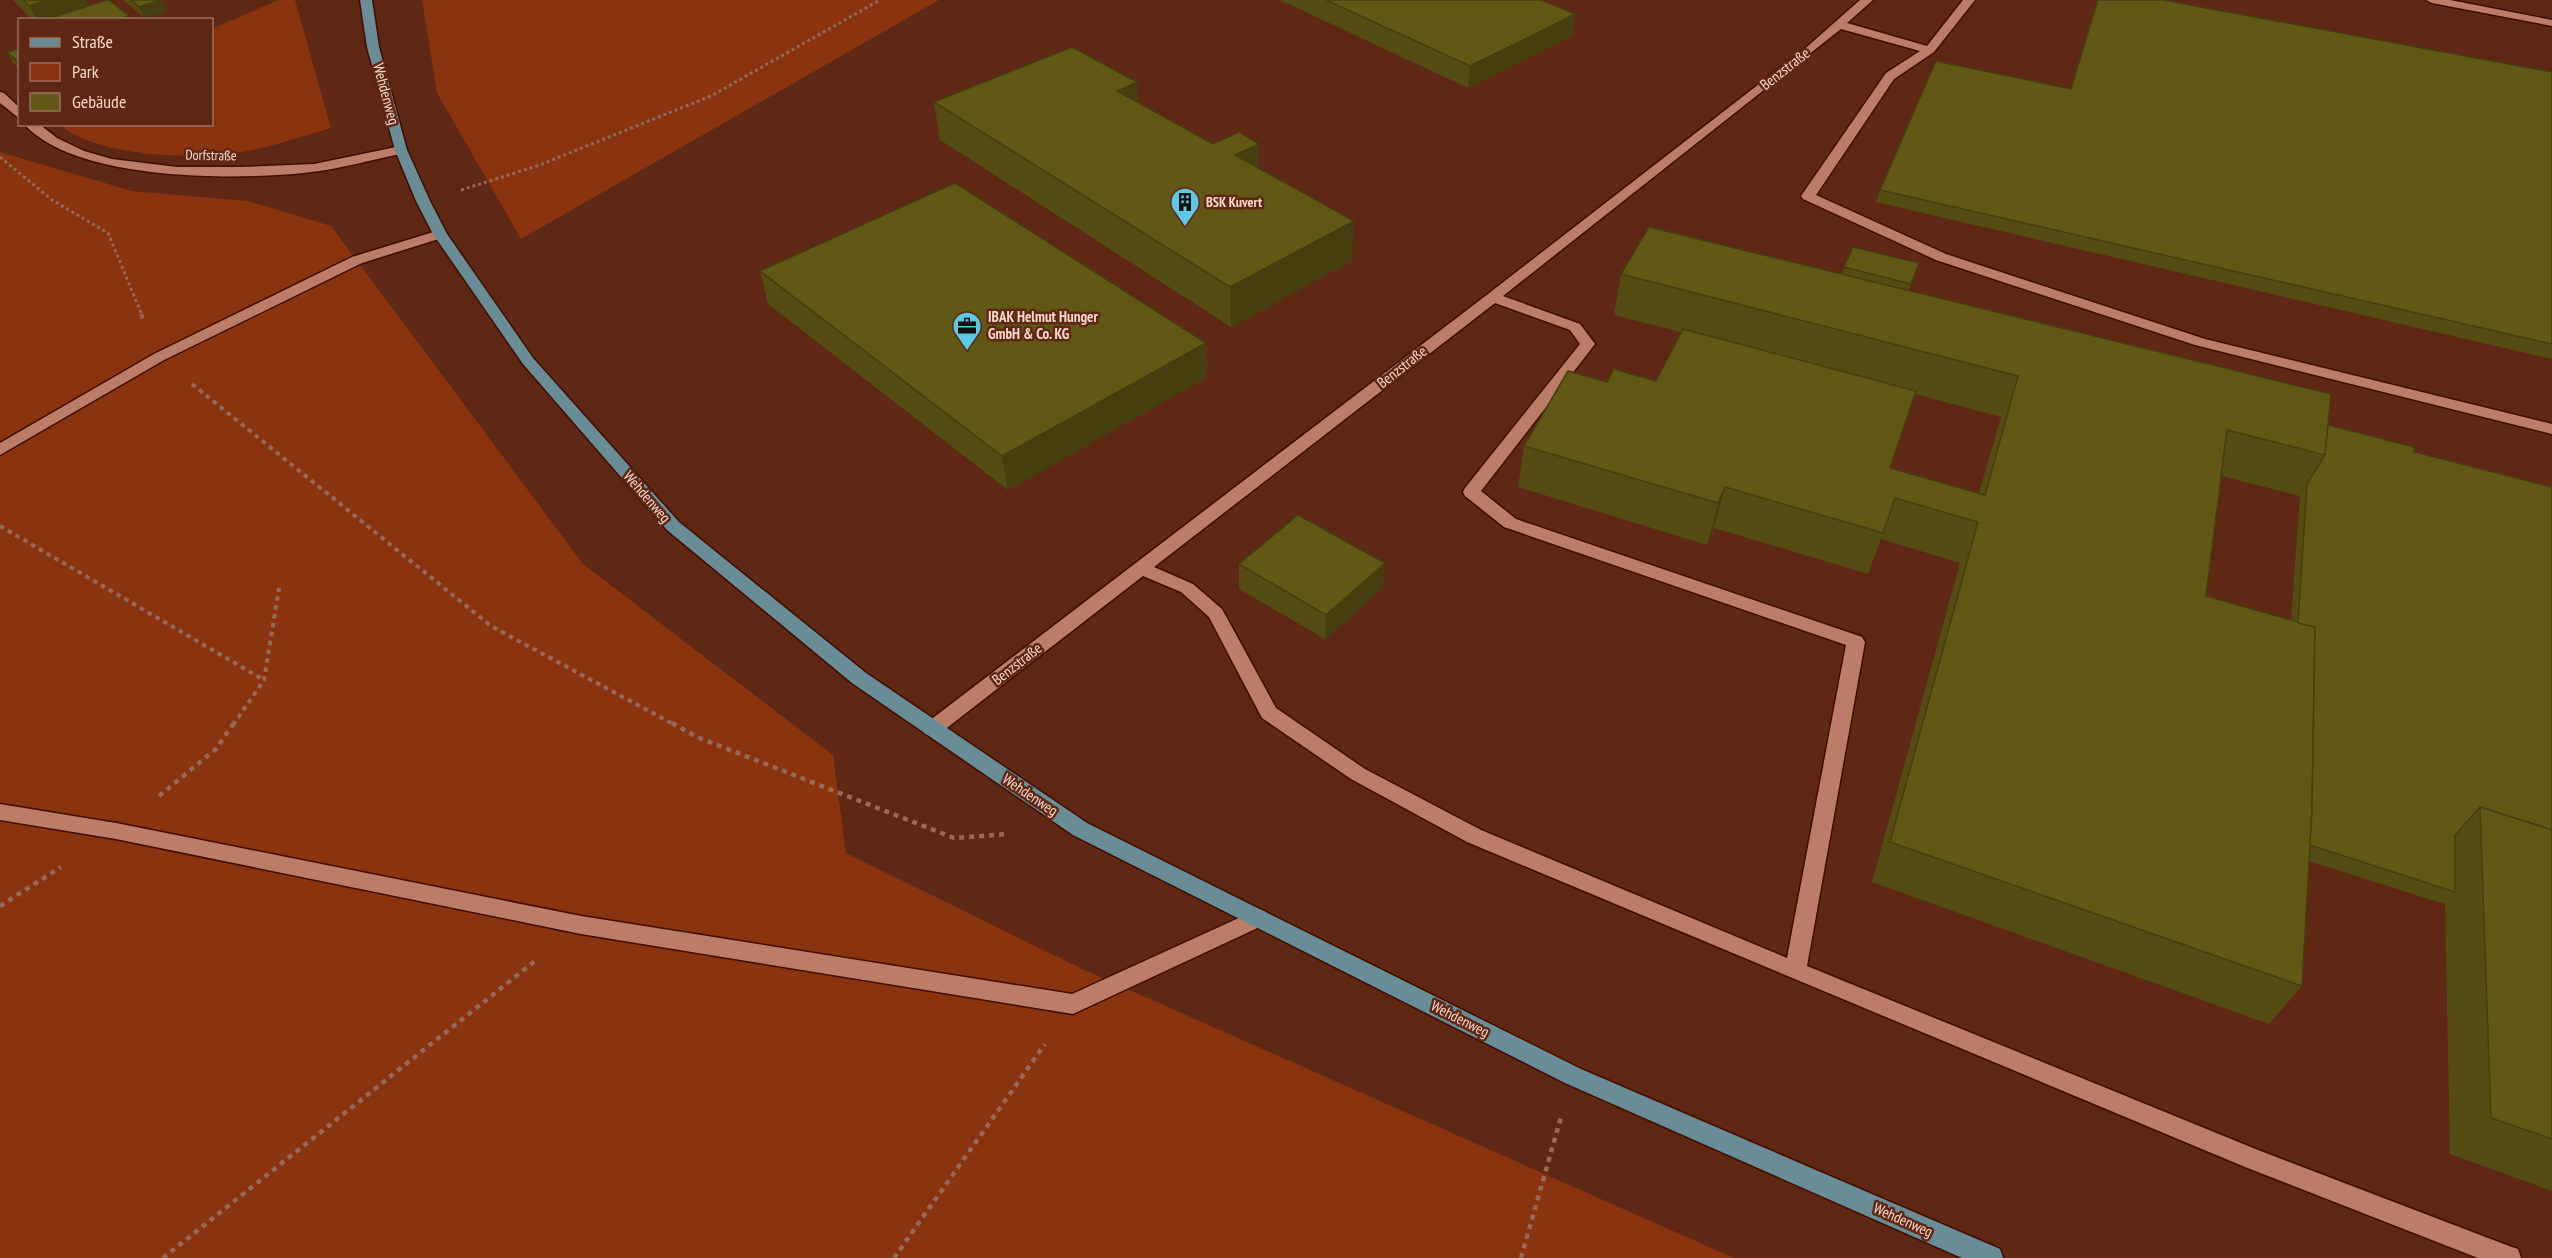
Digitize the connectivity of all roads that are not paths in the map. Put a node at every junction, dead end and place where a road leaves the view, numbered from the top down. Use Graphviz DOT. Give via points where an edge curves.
graph roads {
  1 [pos="366,0"];
  2 [pos="1867,0"];
  3 [pos="1969,0"];
  4 [pos="2432,0"];
  5 [pos="2552,22"];
  6 [pos="1841,25"];
  7 [pos="1930,50"];
  8 [pos="0,96"];
  9 [pos="18,113"];
  10 [pos="32,126"];
  11 [pos="401,150"];
  12 [pos="440,234"];
  13 [pos="1493,297"];
  14 [pos="2552,429"];
  15 [pos="0,450"];
  16 [pos="1141,568"];
  17 [pos="932,729"];
  18 [pos="0,812"];
  19 [pos="1259,918"];
  20 [pos="1795,970"];
  21 [pos="1991,1258"];
  22 [pos="2509,1258"];
  1 -- 11 [label="main road, Wehdenweg" via="373,46"];
  2 -- 6 [label="street, Benzstraße"];
  3 -- 7 [label="street"];
  4 -- 5 [label="street"];
  6 -- 7 [label="street"];
  6 -- 13 [label="street, Benzstraße"];
  7 -- 14 [label="street" via="1890,76 1808,196 1941,257 2200,342"];
  8 -- 9 [label="street"];
  10 -- 11 [label="street, Dorfstraße" via="44,139 97,159 152,168 222,172 320,167"];
  11 -- 12 [label="main road, Wehdenweg"];
  12 -- 15 [label="street" via="357,260 159,357"];
  12 -- 17 [label="main road, Wehdenweg" via="528,361 673,526 859,678"];
  13 -- 16 [label="street, Benzstraße"];
  13 -- 20 [label="street" via="1575,327 1588,344 1471,492 1510,523 1856,642"];
  16 -- 17 [label="street, Benzstraße"];
  16 -- 20 [label="street" via="1187,588 1216,613 1269,713 1358,774 1474,836"];
  17 -- 19 [label="main road, Wehdenweg" via="1080,829"];
  18 -- 19 [label="street" via="116,831 580,926 1073,1004"];
  19 -- 21 [label="main road, Wehdenweg" via="1573,1076"];
  20 -- 22 [label="street" via="2253,1159"];
}
